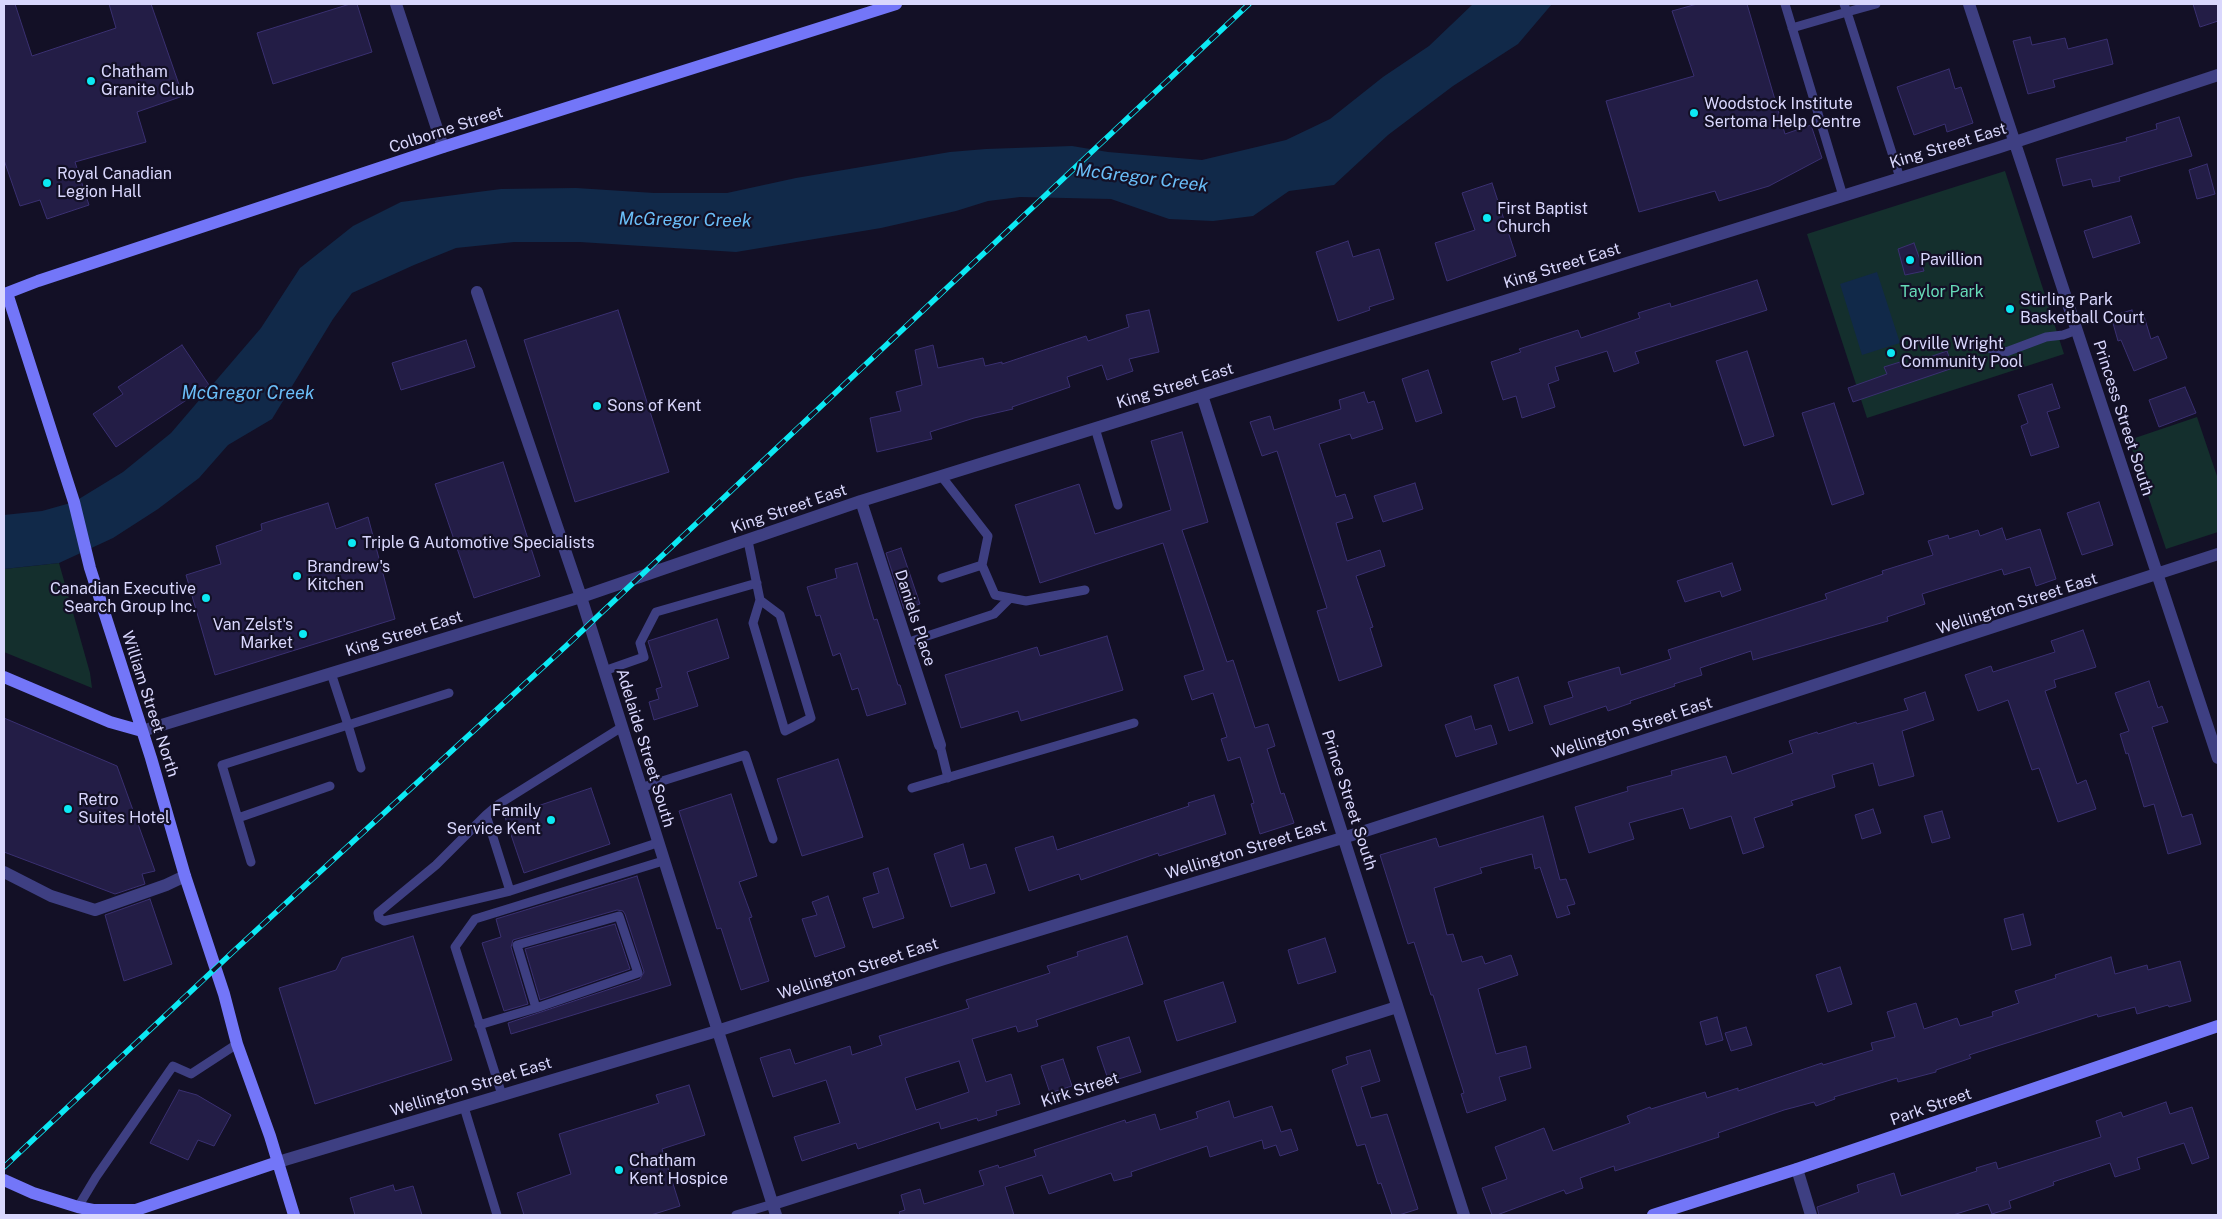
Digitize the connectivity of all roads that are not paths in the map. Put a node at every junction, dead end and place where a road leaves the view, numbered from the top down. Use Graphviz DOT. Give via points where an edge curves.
graph roads {
  1 [pos="396,4"];
  2 [pos="896,4"];
  3 [pos="1785,4"];
  4 [pos="1876,4"];
  5 [pos="1969,4"];
  6 [pos="1846,8"];
  7 [pos="1792,28"];
  8 [pos="2218,76"];
  9 [pos="2016,142"];
  10 [pos="444,147"];
  11 [pos="1900,178"];
  12 [pos="1843,196"];
  13 [pos="5,290"];
  14 [pos="477,292"];
  15 [pos="2077,330"];
  16 [pos="1958,341"];
  17 [pos="1202,395"];
  18 [pos="1096,428"];
  19 [pos="942,477"];
  20 [pos="861,501"];
  21 [pos="1118,505"];
  22 [pos="748,540"];
  23 [pos="2218,554"];
  24 [pos="982,565"];
  25 [pos="2157,574"];
  26 [pos="942,578"];
  27 [pos="757,582"];
  28 [pos="1085,590"];
  29 [pos="581,597"];
  30 [pos="1010,598"];
  31 [pos="760,600"];
  32 [pos="906,644"];
  33 [pos="604,671"];
  34 [pos="331,673"];
  35 [pos="4,677"];
  36 [pos="449,693"];
  37 [pos="1134,723"];
  38 [pos="348,725"];
  39 [pos="622,728"];
  40 [pos="142,730"];
  41 [pos="940,745"];
  42 [pos="2218,758"];
  43 [pos="361,768"];
  44 [pos="948,778"];
  45 [pos="330,786"];
  46 [pos="640,788"];
  47 [pos="912,788"];
  48 [pos="486,814"];
  49 [pos="238,818"];
  50 [pos="1344,838"];
  51 [pos="773,839"];
  52 [pos="657,843"];
  53 [pos="663,861"];
  54 [pos="251,862"];
  55 [pos="4,872"];
  56 [pos="185,876"];
  57 [pos="510,891"];
  58 [pos="1397,1007"];
  59 [pos="536,1008"];
  60 [pos="479,1025"];
  61 [pos="2218,1026"];
  62 [pos="717,1031"];
  63 [pos="237,1044"];
  64 [pos="502,1095"];
  65 [pos="464,1107"];
  66 [pos="278,1162"];
  67 [pos="1797,1169"];
  68 [pos="4,1180"];
  69 [pos="78,1207"];
  70 [pos="774,1210"];
  71 [pos="294,1215"];
  72 [pos="497,1215"];
  73 [pos="736,1215"];
  74 [pos="1464,1215"];
  75 [pos="1653,1215"];
  76 [pos="1811,1215"];
  1 -- 10 [label="street"];
  2 -- 10 [label="street, Colborne Street"];
  3 -- 7 [label="lane"];
  4 -- 6 [label="lane"];
  5 -- 9 [label="street, Princess Street South"];
  6 -- 7 [label="lane"];
  6 -- 11 [label="lane"];
  7 -- 12 [label="lane"];
  8 -- 9 [label="street, King Street East"];
  9 -- 11 [label="street, King Street East"];
  9 -- 15 [label="street, Princess Street South"];
  10 -- 13 [label="street, Colborne Street"];
  11 -- 12 [label="street, King Street East"];
  12 -- 17 [label="street, King Street East"];
  13 -- 40 [label="street, William Street North" via="74,502 90,568"];
  14 -- 29 [label="street, Adelaide Street South"];
  15 -- 16 [label="lane" via="2006,352"];
  15 -- 25 [label="street, Princess Street South"];
  17 -- 18 [label="street, King Street East"];
  17 -- 50 [label="street, Prince Street South"];
  18 -- 19 [label="street, King Street East"];
  18 -- 21 [label="lane"];
  19 -- 20 [label="street, King Street East"];
  19 -- 24 [label="lane" via="988,536"];
  20 -- 22 [label="street, King Street East"];
  20 -- 32 [label="street, Daniels Place"];
  22 -- 27 [label="lane"];
  22 -- 29 [label="street, King Street East"];
  23 -- 25 [label="street, Wellington Street East"];
  24 -- 26 [label="lane"];
  24 -- 30 [label="lane" via="995,595"];
  25 -- 42 [label="street, Princess Street South"];
  25 -- 50 [label="street, Wellington Street East"];
  27 -- 31 [label="lane"];
  27 -- 33 [label="lane" via="656,612 640,644 644,657"];
  28 -- 30 [label="lane" via="1026,601"];
  29 -- 33 [label="street, Adelaide Street South"];
  29 -- 34 [label="street, King Street East"];
  30 -- 32 [label="lane" via="994,614"];
  31 -- 31 [label="lane" via="753,623 785,730 811,718 780,615"];
  32 -- 41 [label="street, Daniels Place"];
  33 -- 39 [label="street, Adelaide Street South"];
  34 -- 38 [label="lane"];
  34 -- 40 [label="street, King Street East"];
  35 -- 40 [label="street" via="110,722"];
  36 -- 38 [label="lane"];
  37 -- 44 [label="lane"];
  38 -- 43 [label="lane"];
  38 -- 49 [label="lane" via="222,765"];
  39 -- 46 [label="street, Adelaide Street South"];
  39 -- 48 [label="lane"];
  40 -- 56 [label="street, William Street North"];
  41 -- 44 [label="lane"];
  44 -- 47 [label="lane"];
  45 -- 49 [label="lane"];
  46 -- 51 [label="lane" via="745,755"];
  46 -- 52 [label="street, Adelaide Street South"];
  48 -- 57 [label="lane"];
  48 -- 57 [label="lane" via="436,865 378,913 379,918 384,921"];
  49 -- 54 [label="lane"];
  50 -- 58 [label="street, Prince Street South"];
  50 -- 62 [label="street, Wellington Street East"];
  52 -- 53 [label="street, Adelaide Street South"];
  52 -- 57 [label="lane"];
  53 -- 60 [label="lane" via="475,919 455,947"];
  53 -- 62 [label="street, Adelaide Street South"];
  55 -- 56 [label="street" via="51,896 94,910"];
  56 -- 63 [label="street, William Street North"];
  58 -- 70 [label="street, Kirk Street"];
  58 -- 74 [label="street, Prince Street South"];
  59 -- 59 [label="lane" via="638,973 620,916 518,945"];
  59 -- 60 [label="lane"];
  60 -- 64 [label="lane"];
  61 -- 67 [label="street, Park Street"];
  62 -- 64 [label="street, Wellington Street East"];
  62 -- 70 [label="street, Adelaide Street South"];
  63 -- 66 [label="street, William Street North"];
  63 -- 69 [label="lane" via="191,1074 173,1066"];
  64 -- 65 [label="street, Wellington Street East"];
  65 -- 66 [label="street, Wellington Street East"];
  65 -- 72 [label="lane"];
  66 -- 69 [label="street" via="136,1210"];
  66 -- 71 [label="street, William Street North"];
  67 -- 75 [label="street, Park Street"];
  67 -- 76 [label="street"];
  68 -- 69 [label="street"];
  70 -- 73 [label="lane"];
}
